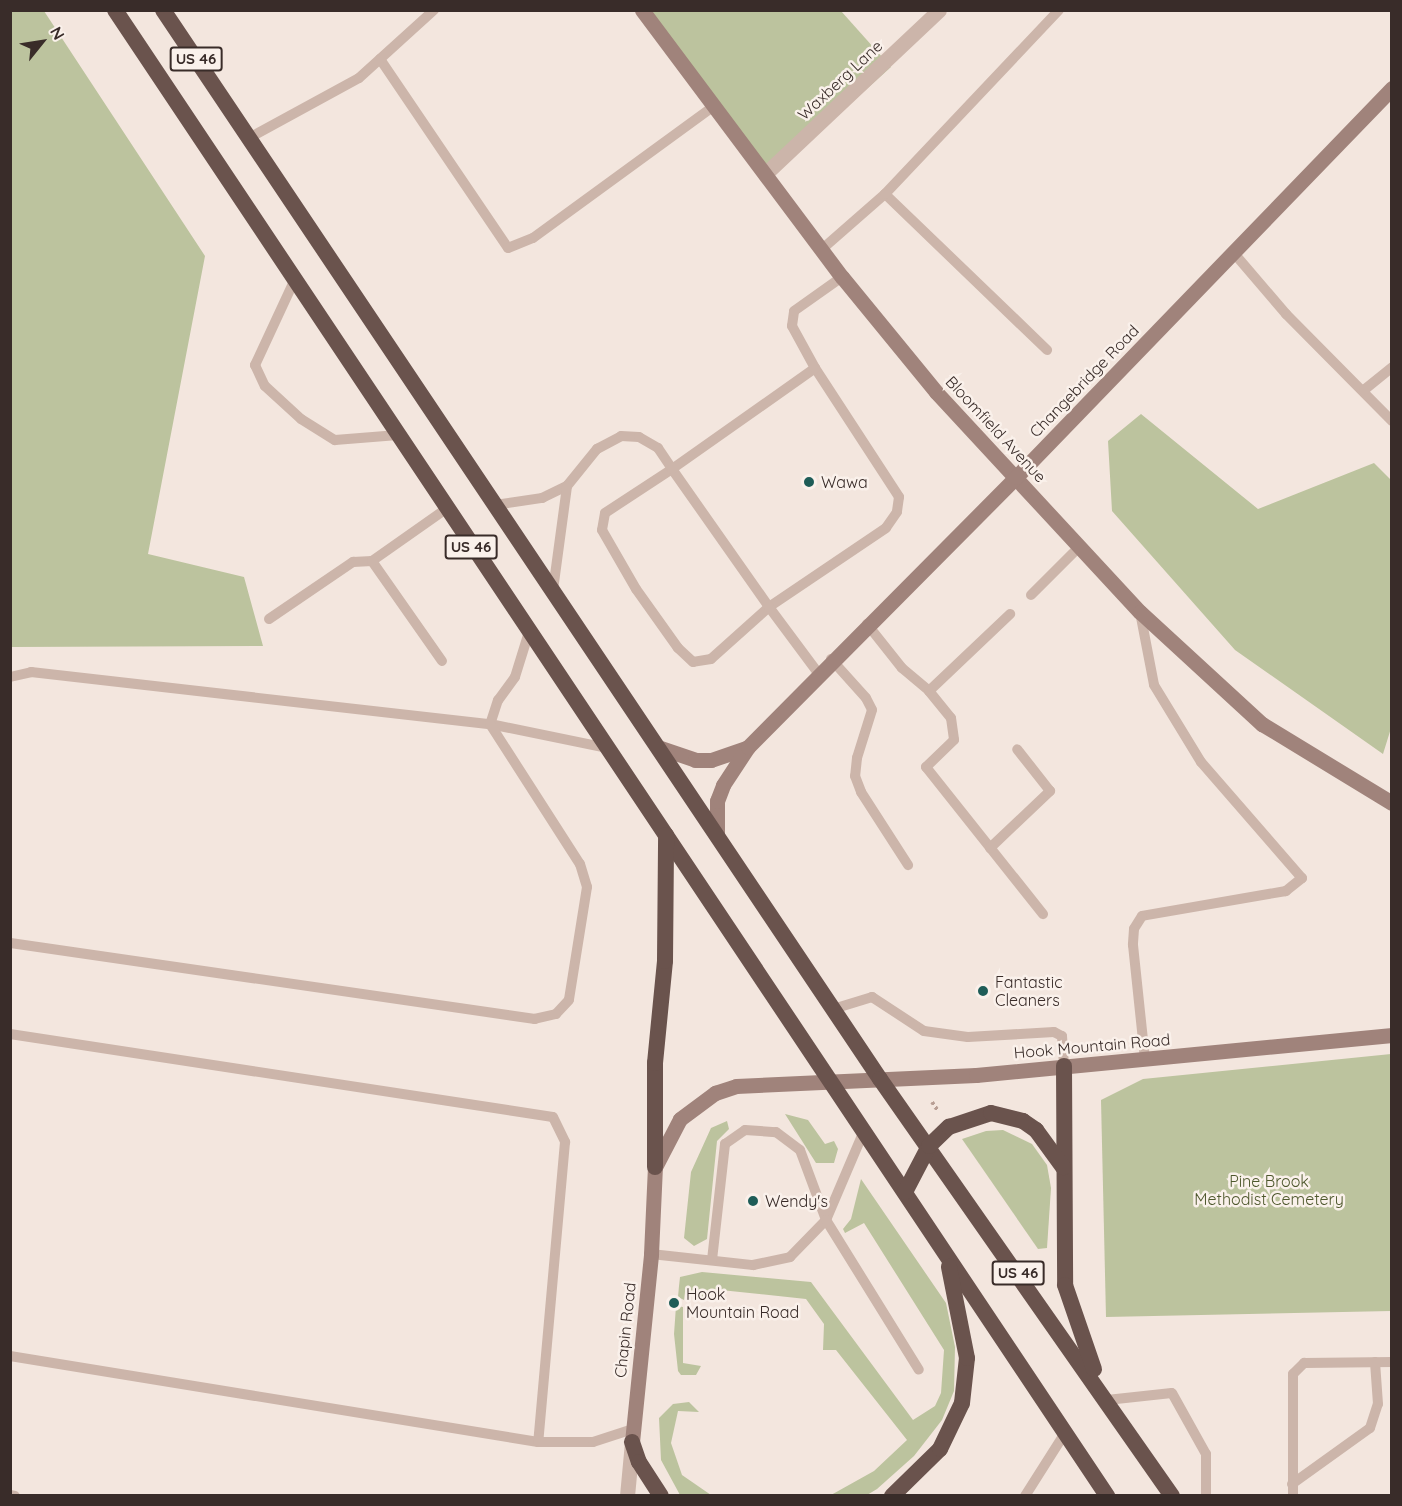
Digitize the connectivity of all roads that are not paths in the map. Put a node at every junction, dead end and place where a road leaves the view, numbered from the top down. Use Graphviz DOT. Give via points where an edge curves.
graph roads {
  1 [pos="115,10"];
  2 [pos="163,10"];
  3 [pos="434,10"];
  4 [pos="642,10"];
  5 [pos="939,10"];
  6 [pos="1059,10"];
  7 [pos="380,59"];
  8 [pos="1392,88"];
  9 [pos="714,106"];
  10 [pos="249,138"];
  11 [pos="765,174"];
  12 [pos="885,194"];
  13 [pos="821,250"];
  14 [pos="1233,252"];
  15 [pos="842,277"];
  16 [pos="295,279"];
  17 [pos="1047,350"];
  18 [pos="1392,367"];
  19 [pos="815,368"];
  20 [pos="1364,390"];
  21 [pos="1392,421"];
  22 [pos="398,435"];
  23 [pos="672,469"];
  24 [pos="1016,477"];
  25 [pos="567,486"];
  26 [pos="495,505"];
  27 [pos="446,509"];
  28 [pos="1080,546"];
  29 [pos="372,561"];
  30 [pos="553,591"];
  31 [pos="1031,595"];
  32 [pos="769,607"];
  33 [pos="1140,612"];
  34 [pos="1010,614"];
  35 [pos="269,620"];
  36 [pos="867,624"];
  37 [pos="529,632"];
  38 [pos="831,659"];
  39 [pos="442,661"];
  40 [pos="818,673"];
  41 [pos="10,677"];
  42 [pos="929,691"];
  43 [pos="490,724"];
  44 [pos="658,747"];
  45 [pos="748,747"];
  46 [pos="607,748"];
  47 [pos="1017,749"];
  48 [pos="1392,803"];
  49 [pos="717,834"];
  50 [pos="666,835"];
  51 [pos="990,848"];
  52 [pos="908,865"];
  53 [pos="1043,914"];
  54 [pos="10,943"];
  55 [pos="833,1009"];
  56 [pos="10,1034"];
  57 [pos="1392,1035"];
  58 [pos="1144,1059"];
  59 [pos="1064,1066"];
  60 [pos="880,1079"];
  61 [pos="830,1081"];
  62 [pos="864,1131"];
  63 [pos="929,1146"];
  64 [pos="655,1167"];
  65 [pos="1065,1171"];
  66 [pos="905,1192"];
  67 [pos="826,1220"];
  68 [pos="651,1254"];
  69 [pos="947,1257"];
  70 [pos="712,1260"];
  71 [pos="10,1356"];
  72 [pos="1376,1362"];
  73 [pos="1392,1362"];
  74 [pos="919,1370"];
  75 [pos="1107,1400"];
  76 [pos="1065,1433"];
  77 [pos="633,1435"];
  78 [pos="538,1442"];
  79 [pos="1292,1484"];
  80 [pos="10,1495"];
  81 [pos="15,1496"];
  82 [pos="627,1496"];
  83 [pos="661,1496"];
  84 [pos="892,1496"];
  85 [pos="1025,1496"];
  86 [pos="1107,1496"];
  87 [pos="1172,1496"];
  88 [pos="1206,1496"];
  89 [pos="1293,1496"];
  1 -- 16 [label="highway, US 46"];
  2 -- 10 [label="highway, US 46"];
  3 -- 7 [label="lane"];
  4 -- 9 [label="main road, Bloomfield Avenue"];
  5 -- 11 [label="street, Waxberg Lane"];
  6 -- 12 [label="lane"];
  7 -- 9 [label="lane" via="508,248 533,238"];
  7 -- 10 [label="lane" via="359,78"];
  8 -- 14 [label="main road, Changebridge Road"];
  9 -- 11 [label="main road, Bloomfield Avenue"];
  10 -- 26 [label="highway, US 46"];
  11 -- 13 [label="main road, Bloomfield Avenue"];
  12 -- 13 [label="lane"];
  12 -- 17 [label="lane"];
  13 -- 15 [label="main road, Bloomfield Avenue"];
  14 -- 20 [label="lane" via="1286,314"];
  14 -- 24 [label="main road, Changebridge Road"];
  15 -- 19 [label="lane" via="794,311 792,326"];
  15 -- 24 [label="main road, Bloomfield Avenue" via="936,392"];
  16 -- 22 [label="highway, US 46"];
  16 -- 22 [label="lane" via="255,365 265,386 301,419 335,440"];
  18 -- 20 [label="lane"];
  19 -- 23 [label="lane"];
  19 -- 32 [label="lane" via="899,497 897,512 886,528"];
  20 -- 21 [label="lane"];
  22 -- 27 [label="highway, US 46"];
  23 -- 25 [label="lane" via="658,448 639,437 621,436 597,448"];
  23 -- 32 [label="lane"];
  23 -- 32 [label="lane" via="605,513 602,530 615,557 678,648 693,662 711,659"];
  24 -- 28 [label="main road, Bloomfield Avenue"];
  24 -- 36 [label="main road, Changebridge Road"];
  25 -- 26 [label="lane" via="542,498"];
  25 -- 30 [label="lane"];
  26 -- 30 [label="highway, US 46"];
  27 -- 29 [label="lane"];
  27 -- 37 [label="highway, US 46"];
  28 -- 31 [label="lane"];
  28 -- 33 [label="main road, Bloomfield Avenue"];
  29 -- 35 [label="lane" via="353,562"];
  29 -- 39 [label="lane"];
  30 -- 44 [label="highway, US 46"];
  32 -- 40 [label="lane"];
  33 -- 48 [label="main road, Bloomfield Avenue" via="1262,724"];
  33 -- 58 [label="lane" via="1155,685 1202,762 1302,878 1286,891 1142,916 1134,929 1134,945"];
  34 -- 42 [label="lane"];
  36 -- 38 [label="main road, Changebridge Road"];
  36 -- 42 [label="lane" via="902,668"];
  37 -- 43 [label="lane" via="515,677 498,700"];
  37 -- 46 [label="highway, US 46"];
  38 -- 40 [label="main road, Changebridge Road"];
  38 -- 52 [label="lane" via="872,710 855,776 861,792"];
  40 -- 45 [label="main road, Changebridge Road"];
  41 -- 43 [label="lane" via="31,672"];
  42 -- 51 [label="lane" via="951,718 954,740 926,767"];
  43 -- 46 [label="lane"];
  43 -- 54 [label="lane" via="585,875 588,887 568,1000 556,1014 535,1019"];
  44 -- 45 [label="main road, Changebridge Road" via="695,760 711,760"];
  44 -- 49 [label="highway, US 46"];
  45 -- 49 [label="main road, Changebridge Road" via="717,801"];
  46 -- 50 [label="highway, US 46"];
  47 -- 51 [label="lane" via="1050,791"];
  49 -- 55 [label="highway, US 46"];
  50 -- 61 [label="highway, US 46"];
  50 -- 64 [label="highway" via="665,961 655,1063"];
  51 -- 53 [label="lane"];
  55 -- 59 [label="lane" via="872,997 924,1031 968,1037 1054,1032 1062,1036"];
  55 -- 60 [label="highway, US 46"];
  56 -- 78 [label="lane" via="553,1117 565,1142"];
  57 -- 58 [label="main road, Hook Mountain Road"];
  58 -- 59 [label="main road, Hook Mountain Road"];
  59 -- 60 [label="main road, Hook Mountain Road"];
  59 -- 65 [label="highway"];
  60 -- 61 [label="main road, Hook Mountain Road"];
  60 -- 63 [label="highway, US 46"];
  61 -- 62 [label="highway, US 46"];
  61 -- 64 [label="main road, Hook Mountain Road" via="736,1086 715,1093 680,1119"];
  62 -- 66 [label="highway, US 46"];
  62 -- 67 [label="lane"];
  63 -- 65 [label="highway" via="949,1127 975,1116 1007,1115 1036,1130"];
  63 -- 66 [label="highway"];
  63 -- 75 [label="highway, US 46"];
  64 -- 68 [label="main road, Chapin Road"];
  65 -- 75 [label="highway" via="1065,1285 1073,1317"];
  66 -- 69 [label="highway, US 46"];
  67 -- 70 [label="lane" via="790,1257 753,1265"];
  67 -- 70 [label="lane" via="800,1150 776,1132 745,1130 725,1144"];
  67 -- 74 [label="lane"];
  68 -- 70 [label="lane"];
  68 -- 77 [label="main road, Chapin Road"];
  69 -- 76 [label="highway, US 46"];
  69 -- 84 [label="highway" via="967,1358 962,1403 940,1449"];
  71 -- 78 [label="lane"];
  72 -- 73 [label="lane"];
  72 -- 79 [label="lane" via="1378,1404 1370,1428"];
  72 -- 79 [label="lane" via="1304,1363 1293,1374"];
  75 -- 87 [label="highway, US 46"];
  75 -- 88 [label="lane" via="1172,1393 1206,1454"];
  76 -- 85 [label="lane"];
  76 -- 86 [label="highway, US 46"];
  77 -- 78 [label="lane" via="576,1444"];
  77 -- 82 [label="street, Chapin Road"];
  77 -- 83 [label="highway" via="639,1462"];
  79 -- 89 [label="lane"];
  80 -- 81 [label="lane"];
}
